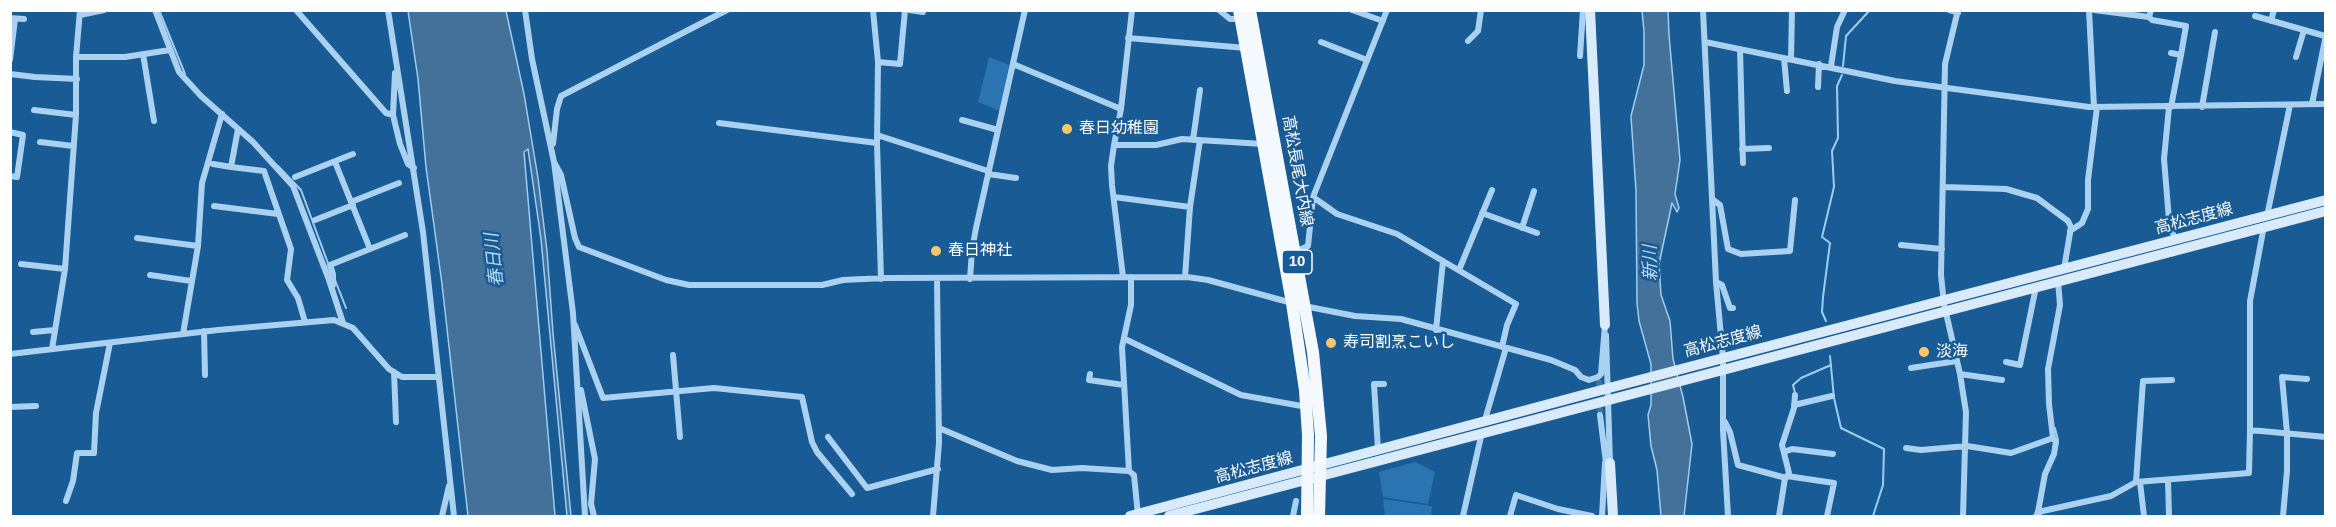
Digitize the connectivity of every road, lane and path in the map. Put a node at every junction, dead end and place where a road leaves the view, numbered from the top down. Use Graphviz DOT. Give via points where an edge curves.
graph roads {
  1 [pos="104,10"];
  2 [pos="155,10"];
  3 [pos="296,10"];
  4 [pos="386,10"];
  5 [pos="525,10"];
  6 [pos="727,10"];
  7 [pos="873,10"];
  8 [pos="907,10"];
  9 [pos="1025,10"];
  10 [pos="1132,10"];
  11 [pos="1219,10"];
  12 [pos="1250,10"];
  13 [pos="1352,10"];
  14 [pos="1387,10"];
  15 [pos="1481,10"];
  16 [pos="1583,10"];
  17 [pos="1590,10"];
  18 [pos="1704,10"];
  19 [pos="1792,10"];
  20 [pos="1845,10"];
  21 [pos="1949,10"];
  22 [pos="2089,10"];
  23 [pos="2094,10"];
  24 [pos="2274,10"];
  25 [pos="923,12"];
  26 [pos="1958,12"];
  27 [pos="80,13"];
  28 [pos="2150,14"];
  29 [pos="1240,15"];
  30 [pos="2255,16"];
  31 [pos="13,18"];
  32 [pos="24,19"];
  33 [pos="1383,21"];
  34 [pos="2271,21"];
  35 [pos="2304,30"];
  36 [pos="2215,32"];
  37 [pos="2325,35"];
  38 [pos="1128,38"];
  39 [pos="1468,41"];
  40 [pos="1321,42"];
  41 [pos="1705,42"];
  42 [pos="1246,48"];
  43 [pos="1740,49"];
  44 [pos="170,50"];
  45 [pos="2171,53"];
  46 [pos="143,54"];
  47 [pos="2181,55"];
  48 [pos="1580,56"];
  49 [pos="76,57"];
  50 [pos="2296,57"];
  51 [pos="1787,59"];
  52 [pos="10,60"];
  53 [pos="1367,60"];
  54 [pos="878,62"];
  55 [pos="396,63"];
  56 [pos="1013,64"];
  57 [pos="1819,64"];
  58 [pos="1832,66"];
  59 [pos="10,74"];
  60 [pos="77,78"];
  61 [pos="1818,87"];
  62 [pos="1943,87"];
  63 [pos="1200,90"];
  64 [pos="1787,91"];
  65 [pos="2312,104"];
  66 [pos="2325,104"];
  67 [pos="2290,105"];
  68 [pos="2096,107"];
  69 [pos="2170,107"];
  70 [pos="2202,107"];
  71 [pos="1121,109"];
  72 [pos="34,110"];
  73 [pos="222,114"];
  74 [pos="76,115"];
  75 [pos="393,115"];
  76 [pos="962,120"];
  77 [pos="154,121"];
  78 [pos="1081,122"];
  79 [pos="719,123"];
  80 [pos="238,129"];
  81 [pos="998,130"];
  82 [pos="10,132"];
  83 [pos="1116,132"];
  84 [pos="877,139"];
  85 [pos="1196,140"];
  86 [pos="40,142"];
  87 [pos="1263,144"];
  88 [pos="1114,145"];
  89 [pos="73,146"];
  90 [pos="1769,148"];
  91 [pos="1742,149"];
  92 [pos="552,150"];
  93 [pos="354,154"];
  94 [pos="266,157"];
  95 [pos="335,162"];
  96 [pos="554,162"];
  97 [pos="1743,163"];
  98 [pos="213,164"];
  99 [pos="231,167"];
  100 [pos="414,168"];
  101 [pos="264,171"];
  102 [pos="988,172"];
  103 [pos="10,176"];
  104 [pos="295,177"];
  105 [pos="1016,178"];
  106 [pos="399,183"];
  107 [pos="1943,187"];
  108 [pos="1492,190"];
  109 [pos="1534,191"];
  110 [pos="1114,196"];
  111 [pos="1313,197"];
  112 [pos="1712,199"];
  113 [pos="1795,200"];
  114 [pos="2325,200"];
  115 [pos="352,204"];
  116 [pos="214,206"];
  117 [pos="1190,207"];
  118 [pos="238,209"];
  119 [pos="2325,211"];
  120 [pos="1482,213"];
  121 [pos="278,214"];
  122 [pos="2267,216"];
  123 [pos="237,217"];
  124 [pos="315,220"];
  125 [pos="2264,227"];
  126 [pos="1522,228"];
  127 [pos="2070,231"];
  128 [pos="1537,233"];
  129 [pos="405,235"];
  130 [pos="137,238"];
  131 [pos="2175,240"];
  132 [pos="1901,245"];
  133 [pos="198,246"];
  134 [pos="370,249"];
  135 [pos="1942,249"];
  136 [pos="1295,252"];
  137 [pos="1443,261"];
  138 [pos="21,264"];
  139 [pos="65,269"];
  140 [pos="2064,269"];
  141 [pos="1459,270"];
  142 [pos="150,275"];
  143 [pos="1123,277"];
  144 [pos="1131,277"];
  145 [pos="1185,277"];
  146 [pos="881,279"];
  147 [pos="937,279"];
  148 [pos="970,279"];
  149 [pos="191,281"];
  150 [pos="2058,281"];
  151 [pos="1716,282"];
  152 [pos="2037,286"];
  153 [pos="333,295"];
  154 [pos="1293,303"];
  155 [pos="1944,305"];
  156 [pos="1305,307"];
  157 [pos="1733,308"];
  158 [pos="573,319"];
  159 [pos="305,322"];
  160 [pos="343,323"];
  161 [pos="1605,325"];
  162 [pos="55,330"];
  163 [pos="1436,330"];
  164 [pos="204,331"];
  165 [pos="33,333"];
  166 [pos="183,334"];
  167 [pos="1125,339"];
  168 [pos="110,343"];
  169 [pos="1504,348"];
  170 [pos="52,349"];
  171 [pos="10,354"];
  172 [pos="673,355"];
  173 [pos="1957,361"];
  174 [pos="2007,362"];
  175 [pos="1719,364"];
  176 [pos="1911,368"];
  177 [pos="394,372"];
  178 [pos="1090,374"];
  179 [pos="1960,374"];
  180 [pos="205,375"];
  181 [pos="438,377"];
  182 [pos="2307,378"];
  183 [pos="2002,380"];
  184 [pos="2172,380"];
  185 [pos="578,383"];
  186 [pos="1384,384"];
  187 [pos="1124,385"];
  188 [pos="1610,388"];
  189 [pos="676,390"];
  190 [pos="1795,395"];
  191 [pos="1832,396"];
  192 [pos="1611,400"];
  193 [pos="1794,405"];
  194 [pos="36,406"];
  195 [pos="10,407"];
  196 [pos="1306,407"];
  197 [pos="1600,415"];
  198 [pos="1723,419"];
  199 [pos="396,422"];
  200 [pos="1483,427"];
  201 [pos="939,428"];
  202 [pos="2250,430"];
  203 [pos="2287,433"];
  204 [pos="680,437"];
  205 [pos="828,437"];
  206 [pos="2325,437"];
  207 [pos="2053,438"];
  208 [pos="1906,448"];
  209 [pos="1965,448"];
  210 [pos="1378,450"];
  211 [pos="1785,452"];
  212 [pos="1833,454"];
  213 [pos="1607,463"];
  214 [pos="1321,465"];
  215 [pos="938,469"];
  216 [pos="1129,471"];
  217 [pos="1308,475"];
  218 [pos="1786,477"];
  219 [pos="1321,478"];
  220 [pos="450,480"];
  221 [pos="2168,480"];
  222 [pos="2138,482"];
  223 [pos="852,494"];
  224 [pos="66,501"];
  225 [pos="1296,501"];
  226 [pos="587,504"];
  227 [pos="2037,514"];
  228 [pos="442,516"];
  229 [pos="454,516"];
  230 [pos="585,516"];
  231 [pos="594,516"];
  232 [pos="933,516"];
  233 [pos="1135,516"];
  234 [pos="1169,516"];
  235 [pos="1293,516"];
  236 [pos="1306,516"];
  237 [pos="1319,516"];
  238 [pos="1463,516"];
  239 [pos="1510,516"];
  240 [pos="1592,516"];
  241 [pos="1602,516"];
  242 [pos="1612,516"];
  243 [pos="1728,516"];
  244 [pos="1779,516"];
  245 [pos="1827,516"];
  246 [pos="1963,516"];
  247 [pos="2145,516"];
  248 [pos="2169,516"];
  249 [pos="2283,516"];
  1 -- 27 [label="street"];
  2 -- 44 [label="street"];
  3 -- 75 [label="street" via="386,113"];
  4 -- 55 [label="street"];
  5 -- 92 [label="street"];
  6 -- 92 [label="street" via="561,96"];
  7 -- 54 [label="street"];
  8 -- 25 [label="street"];
  8 -- 54 [label="street" via="900,64"];
  9 -- 56 [label="street"];
  10 -- 38 [label="street"];
  11 -- 29 [label="street" via="1230,19"];
  12 -- 136 [label="main road, 高松長尾大内線 / 10"];
  13 -- 33 [label="street"];
  14 -- 33 [label="street"];
  15 -- 39 [label="street" via="1478,31"];
  16 -- 48 [label="street"];
  17 -- 161 [label="main road"];
  18 -- 41 [label="street"];
  19 -- 51 [label="street"];
  20 -- 58 [label="street" via="1837,27"];
  21 -- 26 [label="street"];
  22 -- 68 [label="street"];
  23 -- 28 [label="street"];
  24 -- 34 [label="street"];
  26 -- 62 [label="street" via="1944,64"];
  27 -- 49 [label="street"];
  28 -- 47 [label="street" via="2152,20 2186,26"];
  29 -- 42 [label="main road, 高松長尾大内線 / 10"];
  30 -- 34 [label="street"];
  31 -- 32 [label="street"];
  31 -- 52 [label="street"];
  33 -- 53 [label="street"];
  34 -- 35 [label="street"];
  35 -- 37 [label="street"];
  35 -- 50 [label="street"];
  36 -- 70 [label="street"];
  37 -- 65 [label="street"];
  38 -- 42 [label="street"];
  38 -- 71 [label="street"];
  40 -- 53 [label="street"];
  41 -- 43 [label="street"];
  41 -- 112 [label="street"];
  42 -- 87 [label="main road, 高松長尾大内線 / 10"];
  43 -- 51 [label="street"];
  43 -- 91 [label="street"];
  44 -- 46 [label="street"];
  44 -- 73 [label="street" via="179,72"];
  45 -- 47 [label="street"];
  46 -- 49 [label="street"];
  46 -- 77 [label="street"];
  47 -- 69 [label="street"];
  49 -- 60 [label="street"];
  51 -- 57 [label="street"];
  51 -- 64 [label="street"];
  53 -- 111 [label="street"];
  54 -- 84 [label="street"];
  55 -- 75 [label="street"];
  55 -- 100 [label="street"];
  56 -- 71 [label="street"];
  56 -- 81 [label="street"];
  57 -- 58 [label="street"];
  57 -- 61 [label="street"];
  58 -- 62 [label="street" via="1895,81"];
  59 -- 60 [label="street"];
  60 -- 74 [label="street"];
  62 -- 68 [label="street"];
  62 -- 107 [label="street"];
  63 -- 85 [label="street"];
  65 -- 66 [label="street"];
  65 -- 67 [label="street"];
  67 -- 70 [label="street"];
  67 -- 122 [label="street"];
  68 -- 69 [label="street"];
  68 -- 127 [label="street" via="2088,209 2082,223"];
  69 -- 70 [label="street"];
  69 -- 131 [label="street" via="2164,159 2169,220"];
  71 -- 83 [label="street"];
  72 -- 74 [label="street"];
  73 -- 80 [label="street"];
  73 -- 133 [label="street" via="202,183"];
  74 -- 89 [label="street"];
  75 -- 100 [label="street" via="400,144 408,164"];
  76 -- 81 [label="street"];
  78 -- 83 [label="street"];
  79 -- 84 [label="street"];
  80 -- 94 [label="street"];
  80 -- 99 [label="street"];
  81 -- 102 [label="street"];
  82 -- 103 [label="street" via="23,135 17,177"];
  83 -- 88 [label="street"];
  84 -- 102 [label="street"];
  84 -- 146 [label="street"];
  85 -- 87 [label="street"];
  85 -- 88 [label="street" via="1182,139 1156,146"];
  85 -- 117 [label="street"];
  86 -- 89 [label="street"];
  87 -- 154 [label="main road, 高松長尾大内線 / 10"];
  88 -- 110 [label="street"];
  89 -- 139 [label="street"];
  90 -- 91 [label="street"];
  91 -- 97 [label="street"];
  92 -- 96 [label="street"];
  93 -- 95 [label="street"];
  94 -- 101 [label="street"];
  94 -- 153 [label="street" via="297,193"];
  95 -- 104 [label="street"];
  95 -- 115 [label="street"];
  96 -- 146 [label="street" via="579,247 666,280 705,286 822,285"];
  96 -- 158 [label="street"];
  98 -- 99 [label="street"];
  99 -- 101 [label="street"];
  100 -- 181 [label="street"];
  101 -- 121 [label="street"];
  102 -- 105 [label="street"];
  102 -- 148 [label="street"];
  106 -- 115 [label="street"];
  107 -- 127 [label="street" via="2006,189 2037,198 2068,221"];
  107 -- 135 [label="street"];
  108 -- 120 [label="street"];
  109 -- 126 [label="street"];
  110 -- 117 [label="street"];
  110 -- 143 [label="street"];
  111 -- 136 [label="street" via="1308,246"];
  111 -- 137 [label="street" via="1337,214 1397,234"];
  112 -- 113 [label="street" via="1720,205 1728,249 1741,254 1790,251"];
  112 -- 151 [label="street"];
  114 -- 122 [label="main road, 高松志度線"];
  115 -- 124 [label="street"];
  115 -- 134 [label="street"];
  116 -- 118 [label="street"];
  117 -- 145 [label="street"];
  118 -- 121 [label="street"];
  118 -- 123 [label="street"];
  119 -- 125 [label="main road, 高松志度線"];
  120 -- 126 [label="street"];
  120 -- 141 [label="street"];
  121 -- 159 [label="street" via="291,249 287,280 298,298"];
  122 -- 125 [label="street"];
  122 -- 131 [label="main road, 高松志度線"];
  125 -- 150 [label="main road, 高松志度線"];
  125 -- 202 [label="street" via="2250,301"];
  126 -- 128 [label="street"];
  127 -- 140 [label="street"];
  129 -- 134 [label="street"];
  130 -- 133 [label="street"];
  131 -- 140 [label="main road, 高松志度線"];
  132 -- 135 [label="street"];
  133 -- 149 [label="street"];
  134 -- 153 [label="street" via="330,265"];
  135 -- 155 [label="street"];
  136 -- 156 [label="main road, 高松長尾大内線 / 10"];
  137 -- 141 [label="street"];
  137 -- 163 [label="street"];
  138 -- 139 [label="street"];
  139 -- 162 [label="street"];
  140 -- 155 [label="main road, 高松志度線"];
  141 -- 169 [label="street" via="1516,304"];
  142 -- 149 [label="street"];
  143 -- 144 [label="street"];
  143 -- 148 [label="street"];
  144 -- 145 [label="street"];
  144 -- 167 [label="street"];
  145 -- 154 [label="street"];
  146 -- 147 [label="street"];
  147 -- 148 [label="street"];
  147 -- 201 [label="street"];
  149 -- 166 [label="street"];
  150 -- 152 [label="main road, 高松志度線"];
  150 -- 207 [label="street" via="2060,305 2048,369"];
  151 -- 157 [label="street" via="1722,285"];
  151 -- 175 [label="street"];
  152 -- 155 [label="main road, 高松志度線"];
  152 -- 174 [label="street" via="2020,365"];
  153 -- 160 [label="street"];
  154 -- 156 [label="street"];
  154 -- 196 [label="main road, 高松長尾大内線 / 10"];
  155 -- 173 [label="street"];
  155 -- 175 [label="main road, 高松志度線"];
  156 -- 163 [label="street" via="1401,319"];
  156 -- 214 [label="main road, 高松長尾大内線 / 10" via="1318,388"];
  158 -- 185 [label="street"];
  158 -- 189 [label="street" via="603,398"];
  159 -- 160 [label="street"];
  159 -- 164 [label="street"];
  160 -- 177 [label="street" via="353,328"];
  161 -- 169 [label="street" via="1598,378 1585,379 1551,360"];
  161 -- 188 [label="street"];
  162 -- 165 [label="street"];
  162 -- 170 [label="street"];
  163 -- 169 [label="street"];
  164 -- 166 [label="street"];
  164 -- 180 [label="street"];
  166 -- 168 [label="street"];
  167 -- 187 [label="street"];
  167 -- 196 [label="street" via="1241,395"];
  168 -- 170 [label="street"];
  168 -- 224 [label="street" via="96,413 94,453 77,453"];
  169 -- 200 [label="street"];
  170 -- 171 [label="street"];
  172 -- 189 [label="street"];
  173 -- 176 [label="street"];
  173 -- 179 [label="street"];
  175 -- 188 [label="main road, 高松志度線"];
  175 -- 192 [label="main road, 高松志度線"];
  175 -- 198 [label="street"];
  177 -- 181 [label="street" via="402,377"];
  177 -- 199 [label="street"];
  178 -- 187 [label="street" via="1089,380"];
  179 -- 183 [label="street"];
  179 -- 209 [label="street" via="1966,412"];
  181 -- 220 [label="street"];
  182 -- 203 [label="street" via="2282,377"];
  184 -- 222 [label="street" via="2143,381"];
  185 -- 226 [label="street"];
  185 -- 226 [label="street" via="595,459"];
  186 -- 210 [label="street" via="1374,384"];
  187 -- 216 [label="street"];
  188 -- 192 [label="street"];
  188 -- 200 [label="main road, 高松志度線"];
  189 -- 204 [label="street"];
  189 -- 223 [label="street" via="714,388 802,397 817,452"];
  190 -- 193 [label="street"];
  191 -- 193 [label="street"];
  192 -- 200 [label="main road, 高松志度線"];
  192 -- 213 [label="street"];
  193 -- 211 [label="street" via="1782,446"];
  194 -- 195 [label="street"];
  196 -- 217 [label="main road, 高松長尾大内線 / 10"];
  197 -- 213 [label="street"];
  198 -- 218 [label="street" via="1738,465"];
  198 -- 243 [label="street"];
  200 -- 210 [label="main road, 高松志度線"];
  200 -- 219 [label="main road, 高松志度線"];
  200 -- 238 [label="street"];
  201 -- 215 [label="street"];
  201 -- 216 [label="street" via="1017,461 1052,470"];
  202 -- 203 [label="street"];
  202 -- 221 [label="street" via="2249,473"];
  203 -- 206 [label="street"];
  203 -- 249 [label="street"];
  205 -- 215 [label="street" via="867,488"];
  207 -- 209 [label="street" via="2011,453"];
  207 -- 227 [label="street" via="2054,454 2045,474"];
  208 -- 209 [label="street"];
  209 -- 246 [label="street"];
  210 -- 214 [label="main road, 高松志度線"];
  211 -- 212 [label="street" via="1792,449"];
  211 -- 218 [label="street" via="1789,473"];
  213 -- 241 [label="street"];
  213 -- 242 [label="main road"];
  214 -- 217 [label="main road, 高松志度線"];
  214 -- 219 [label="main road, 高松長尾大内線 / 10"];
  215 -- 232 [label="street"];
  216 -- 233 [label="street" via="1134,475"];
  217 -- 219 [label="main road, 高松志度線"];
  217 -- 233 [label="main road, 高松志度線"];
  217 -- 234 [label="main road, 高松志度線"];
  217 -- 236 [label="main road, 高松長尾大内線 / 10"];
  218 -- 244 [label="street"];
  218 -- 245 [label="street" via="1834,483"];
  219 -- 237 [label="main road, 高松長尾大内線 / 10"];
  220 -- 228 [label="street"];
  220 -- 229 [label="street"];
  221 -- 222 [label="street"];
  221 -- 248 [label="street"];
  222 -- 227 [label="street" via="2111,496"];
  222 -- 247 [label="street"];
  225 -- 235 [label="street"];
  226 -- 230 [label="street"];
  226 -- 231 [label="street"];
  239 -- 240 [label="street" via="1516,495"];
}
